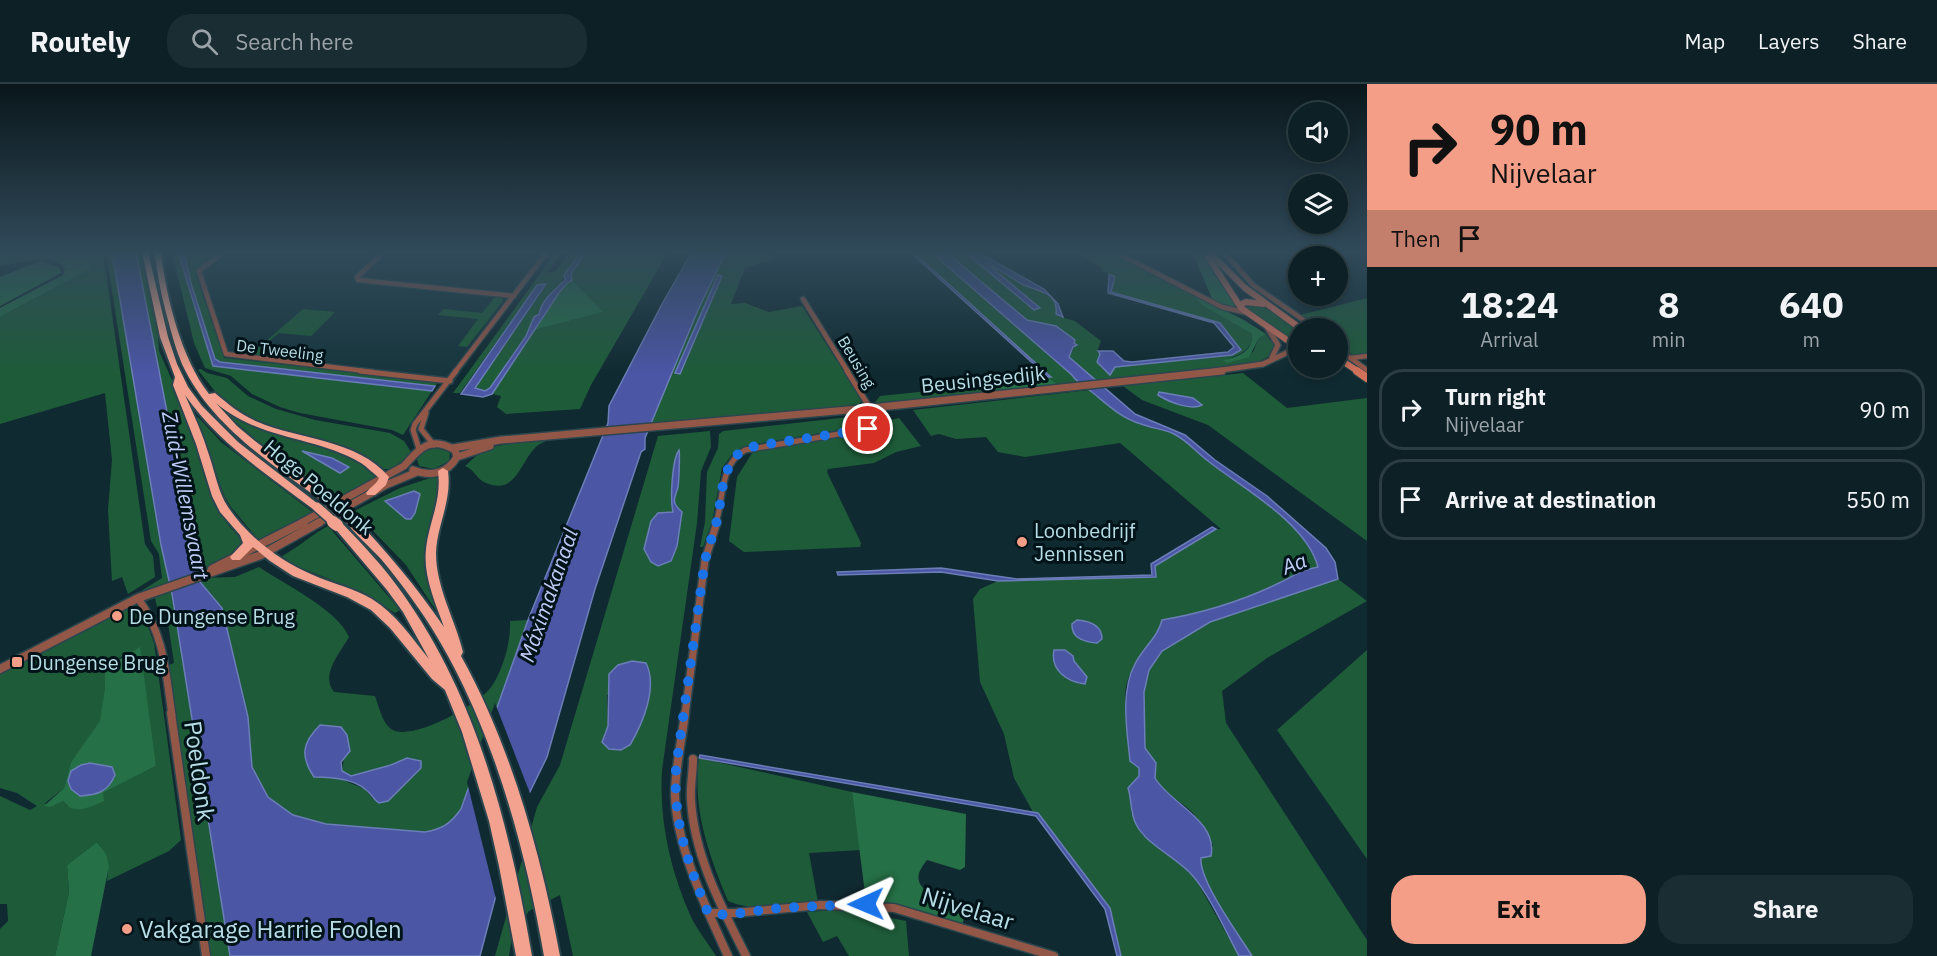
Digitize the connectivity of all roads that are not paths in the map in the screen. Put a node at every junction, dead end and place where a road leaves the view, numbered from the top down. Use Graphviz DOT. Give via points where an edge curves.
graph roads {
  1 [pos="154,293"];
  2 [pos="166,293"];
  3 [pos="206,293"];
  4 [pos="482,293"];
  5 [pos="516,293"];
  6 [pos="1194,293"];
  7 [pos="1229,293"];
  8 [pos="1252,293"];
  9 [pos="1265,293"];
  10 [pos="514,296"];
  11 [pos="803,299"];
  12 [pos="1267,305"];
  13 [pos="1238,308"];
  14 [pos="1301,318"];
  15 [pos="1288,320"];
  16 [pos="1265,325"];
  17 [pos="1288,340"];
  18 [pos="1288,350"];
  19 [pos="1367,356"];
  20 [pos="1350,358"];
  21 [pos="1269,360"];
  22 [pos="1348,364"];
  23 [pos="1367,370"];
  24 [pos="1367,377"];
  25 [pos="179,378"];
  26 [pos="450,381"];
  27 [pos="196,382"];
  28 [pos="871,408"];
  29 [pos="426,412"];
  30 [pos="524,439"];
  31 [pos="434,445"];
  32 [pos="453,448"];
  33 [pos="419,449"];
  34 [pos="457,457"];
  35 [pos="409,462"];
  36 [pos="443,471"];
  37 [pos="417,472"];
  38 [pos="384,477"];
  39 [pos="371,493"];
  40 [pos="245,533"];
  41 [pos="264,549"];
  42 [pos="236,557"];
  43 [pos="203,574"];
  44 [pos="138,597"];
  45 [pos="459,661"];
  46 [pos="0,669"];
  47 [pos="451,689"];
  48 [pos="693,759"];
  49 [pos="708,913"];
  50 [pos="726,915"];
  51 [pos="551,947"];
  52 [pos="206,956"];
  53 [pos="524,956"];
  54 [pos="728,956"];
  55 [pos="746,956"];
  56 [pos="1054,956"];
  1 -- 25 [label="highway, Hoge Poeldonk"];
  2 -- 27 [label="highway, Hoge Poeldonk" via="180,347"];
  3 -- 26 [label="street, De Tweeling" via="229,356"];
  4 -- 10 [label="street"];
  5 -- 10 [label="street"];
  6 -- 13 [label="street"];
  7 -- 13 [label="main road"];
  8 -- 12 [label="main road"];
  9 -- 14 [label="street"];
  10 -- 26 [label="street"];
  11 -- 28 [label="street, Beusing"];
  12 -- 13 [label="main road" via="1249,302"];
  12 -- 15 [label="main road"];
  13 -- 16 [label="main road"];
  16 -- 17 [label="main road"];
  16 -- 21 [label="street" via="1278,345"];
  18 -- 21 [label="street, Beusingsedijk"];
  19 -- 20 [label="street"];
  20 -- 23 [label="street"];
  21 -- 28 [label="street, Beusingsedijk" via="1248,368"];
  22 -- 24 [label="main road"];
  25 -- 40 [label="highway" via="177,385 218,498"];
  25 -- 47 [label="highway, Hoge Poeldonk, bridge" via="228,438 317,507 370,559 407,608"];
  26 -- 29 [label="street"];
  27 -- 38 [label="highway" via="239,417 281,434 346,452"];
  27 -- 45 [label="highway, Hoge Poeldonk, bridge" via="240,434 349,519 397,570"];
  28 -- 30 [label="street, Beusingsedijk"];
  28 -- 49 [label="street" via="878,421 868,429 745,450 732,461 723,484 705,560 675,795 684,848"];
  29 -- 31 [label="street" via="421,429"];
  29 -- 33 [label="street" via="413,430"];
  30 -- 32 [label="street, Beusingsedijk"];
  30 -- 34 [label="street, Beusingsedijk"];
  31 -- 32 [label="street"];
  31 -- 33 [label="street"];
  32 -- 34 [label="street"];
  33 -- 35 [label="street"];
  34 -- 36 [label="street"];
  35 -- 37 [label="street"];
  35 -- 38 [label="street"];
  36 -- 37 [label="street"];
  36 -- 45 [label="highway" via="446,487 431,562"];
  37 -- 39 [label="street"];
  38 -- 39 [label="highway"];
  38 -- 41 [label="street"];
  39 -- 41 [label="street"];
  40 -- 41 [label="highway"];
  40 -- 42 [label="highway" via="249,544"];
  41 -- 42 [label="street"];
  41 -- 43 [label="street" via="232,567"];
  41 -- 47 [label="highway" via="299,574 348,592 375,607"];
  42 -- 43 [label="street"];
  43 -- 44 [label="street"];
  44 -- 46 [label="street"];
  44 -- 52 [label="street, Poeldonk" via="161,640"];
  45 -- 51 [label="highway, Hoge Poeldonk" via="502,759"];
  47 -- 53 [label="highway, Hoge Poeldonk" via="489,796"];
  48 -- 50 [label="street" via="691,804 700,848"];
  49 -- 50 [label="street, Nijvelaar"];
  49 -- 54 [label="street"];
  50 -- 55 [label="street"];
  50 -- 56 [label="street, Nijvelaar" via="866,904 894,908"];
}
